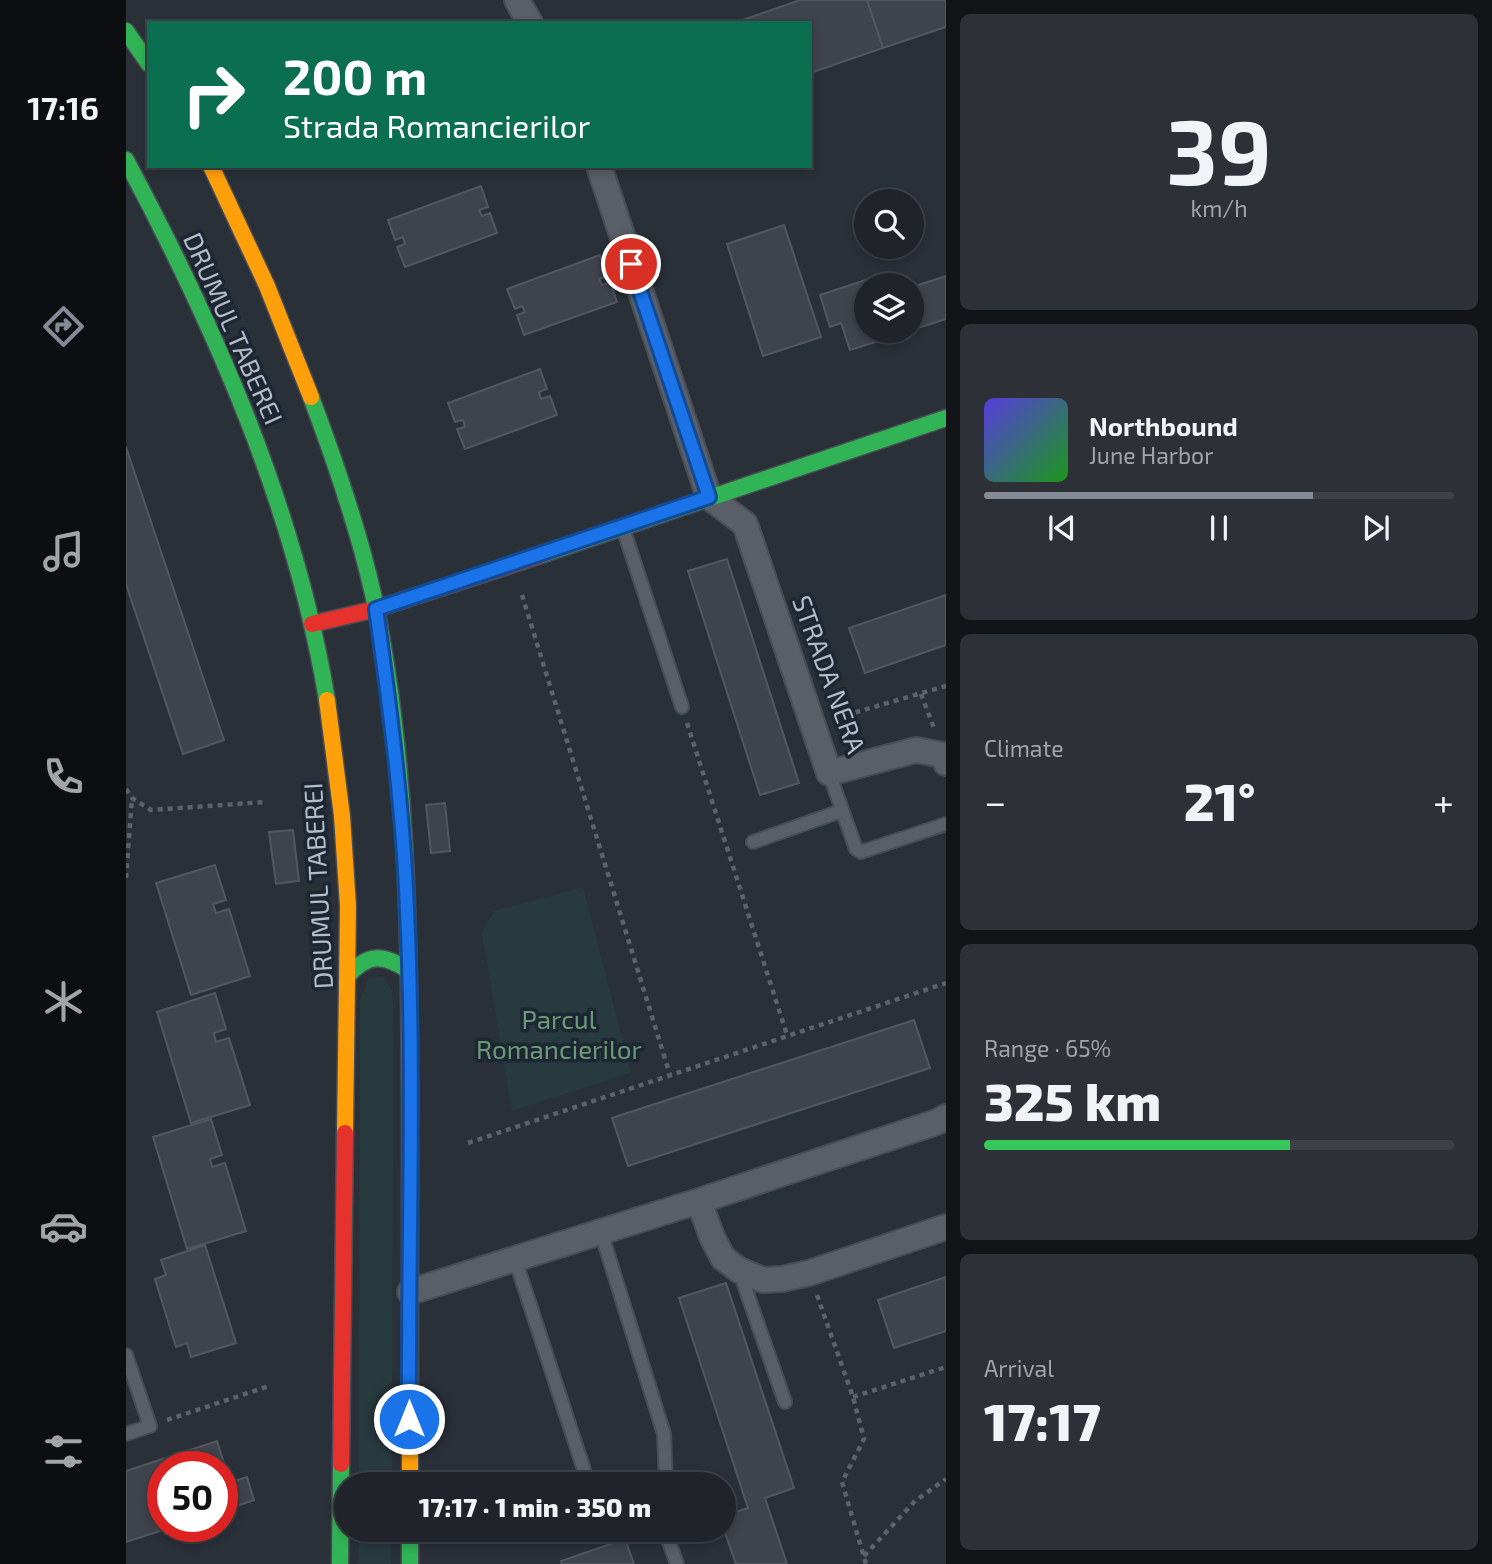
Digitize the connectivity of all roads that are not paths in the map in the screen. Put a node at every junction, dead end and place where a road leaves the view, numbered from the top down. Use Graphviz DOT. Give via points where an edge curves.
graph roads {
  1 [pos="517,0"];
  2 [pos="529,21"];
  3 [pos="126,31"];
  4 [pos="147,61"];
  5 [pos="126,160"];
  6 [pos="212,168"];
  7 [pos="599,168"];
  8 [pos="946,418"];
  9 [pos="709,497"];
  10 [pos="623,527"];
  11 [pos="376,609"];
  12 [pos="312,624"];
  13 [pos="682,707"];
  14 [pos="946,763"];
  15 [pos="829,773"];
  16 [pos="842,811"];
  17 [pos="946,824"];
  18 [pos="753,842"];
  19 [pos="408,970"];
  20 [pos="348,975"];
  21 [pos="946,1116"];
  22 [pos="699,1201"];
  23 [pos="946,1227"];
  24 [pos="601,1232"];
  25 [pos="515,1259"];
  26 [pos="739,1270"];
  27 [pos="410,1292"];
  28 [pos="126,1355"];
  29 [pos="785,1402"];
  30 [pos="126,1434"];
  31 [pos="410,1472"];
  32 [pos="585,1472"];
  33 [pos="666,1472"];
  34 [pos="410,1542"];
  35 [pos="669,1542"];
  36 [pos="340,1564"];
  37 [pos="410,1564"];
  38 [pos="677,1564"];
  1 -- 2 [label="street"];
  3 -- 4 [label="main road"];
  5 -- 12 [label="main road, DRUMUL TABEREI" via="169,239 240,399 293,546"];
  6 -- 11 [label="main road, DRUMUL TABEREI" via="285,329 329,445"];
  7 -- 9 [label="street"];
  8 -- 9 [label="main road"];
  9 -- 10 [label="main road"];
  9 -- 15 [label="street, STRADA NERA" via="745,524"];
  10 -- 11 [label="main road"];
  10 -- 13 [label="lane"];
  11 -- 12 [label="main road"];
  11 -- 19 [label="main road, DRUMUL TABEREI" via="398,775"];
  12 -- 20 [label="main road, DRUMUL TABEREI" via="344,827"];
  14 -- 15 [label="street, STRADA NERA" via="943,755 916,750"];
  15 -- 16 [label="lane"];
  16 -- 17 [label="lane" via="861,852"];
  16 -- 18 [label="lane"];
  19 -- 20 [label="main road" via="385,957 369,958"];
  19 -- 27 [label="main road, DRUMUL TABEREI"];
  20 -- 36 [label="main road, DRUMUL TABEREI"];
  21 -- 22 [label="street"];
  22 -- 24 [label="street"];
  22 -- 26 [label="street" via="723,1258"];
  23 -- 26 [label="street" via="782,1279 763,1280"];
  24 -- 25 [label="street"];
  24 -- 33 [label="lane" via="664,1434"];
  25 -- 27 [label="street"];
  25 -- 32 [label="lane"];
  26 -- 29 [label="lane"];
  27 -- 31 [label="main road, DRUMUL TABEREI"];
  28 -- 30 [label="lane" via="150,1426"];
  34 -- 37 [label="main road"];
  35 -- 38 [label="lane"];
}
